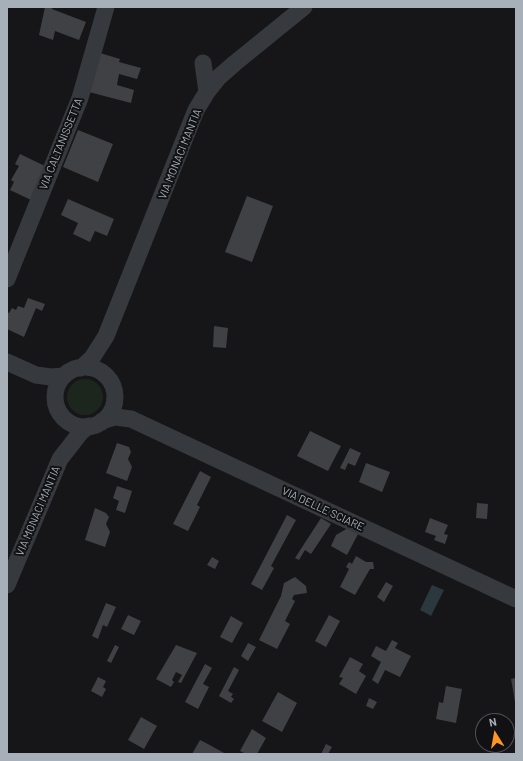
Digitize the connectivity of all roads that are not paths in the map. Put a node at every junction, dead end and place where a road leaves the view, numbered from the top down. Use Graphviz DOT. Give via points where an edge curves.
graph roads {
  1 [pos="106,7"];
  2 [pos="304,7"];
  3 [pos="203,63"];
  4 [pos="207,92"];
  5 [pos="7,279"];
  6 [pos="106,336"];
  7 [pos="7,362"];
  8 [pos="81,368"];
  9 [pos="36,375"];
  10 [pos="64,376"];
  11 [pos="106,376"];
  12 [pos="114,398"];
  13 [pos="58,407"];
  14 [pos="131,418"];
  15 [pos="95,424"];
  16 [pos="60,459"];
  17 [pos="7,585"];
  18 [pos="516,599"];
  1 -- 5 [label="street, VIA CALTANISSETTA" via="80,98"];
  2 -- 4 [label="street, VIA MONACI MANTIA" via="219,77"];
  3 -- 4 [label="street"];
  4 -- 6 [label="street, VIA MONACI MANTIA" via="196,110"];
  6 -- 8 [label="street, VIA MONACI MANTIA" via="92,358"];
  6 -- 11 [label="street, VIA MONACI MANTIA"];
  7 -- 9 [label="street"];
  8 -- 10 [label="street"];
  8 -- 11 [label="street" via="95,369"];
  9 -- 10 [label="street"];
  9 -- 13 [label="street" via="47,387"];
  10 -- 13 [label="street" via="57,387"];
  11 -- 12 [label="street" via="113,388"];
  12 -- 14 [label="street, VIA DELLE SCIARE"];
  12 -- 15 [label="street" via="111,411"];
  13 -- 15 [label="street" via="71,423 79,426"];
  13 -- 16 [label="street, VIA MONACI MANTIA" via="65,429"];
  14 -- 15 [label="street, VIA DELLE SCIARE" via="115,417"];
  14 -- 18 [label="street, VIA DELLE SCIARE"];
  15 -- 16 [label="street, VIA MONACI MANTIA" via="81,432"];
  16 -- 17 [label="street, VIA MONACI MANTIA"];
}
